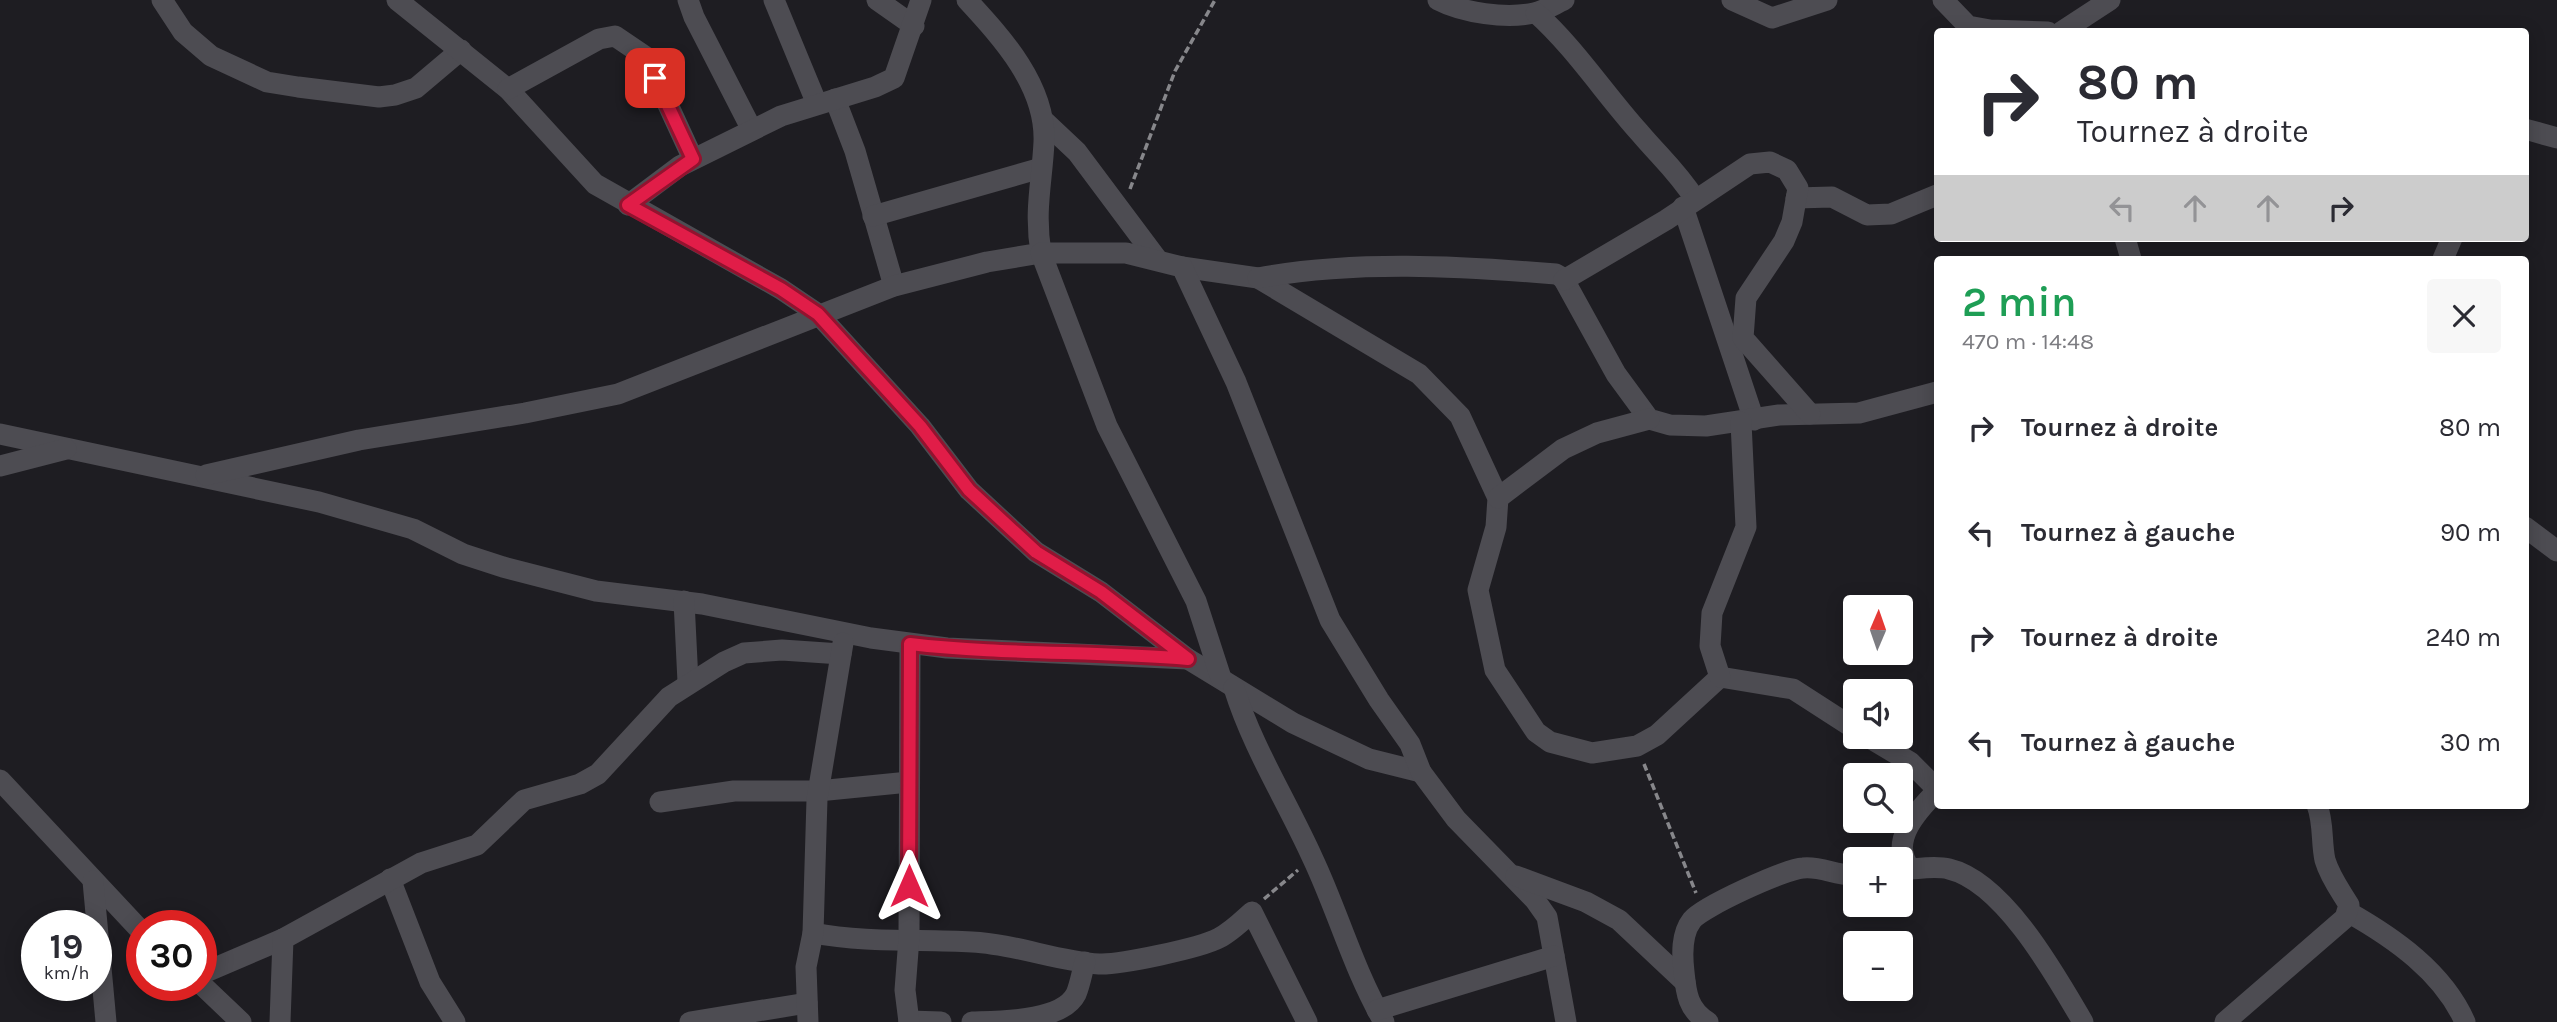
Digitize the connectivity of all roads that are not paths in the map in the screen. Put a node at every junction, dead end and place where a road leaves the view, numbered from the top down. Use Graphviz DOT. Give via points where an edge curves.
graph roads {
  1 [pos="162,0"];
  2 [pos="688,0"];
  3 [pos="774,0"];
  4 [pos="877,0"];
  5 [pos="921,0"];
  6 [pos="967,0"];
  7 [pos="1438,0"];
  8 [pos="1564,0"];
  9 [pos="1732,0"];
  10 [pos="1827,0"];
  11 [pos="1943,0"];
  12 [pos="2110,0"];
  13 [pos="408,2"];
  14 [pos="1523,9"];
  15 [pos="914,26"];
  16 [pos="1979,28"];
  17 [pos="2067,28"];
  18 [pos="461,50"];
  19 [pos="508,89"];
  20 [pos="826,101"];
  21 [pos="1044,120"];
  22 [pos="752,130"];
  23 [pos="2529,130"];
  24 [pos="2557,138"];
  25 [pos="693,159"];
  26 [pos="1041,168"];
  27 [pos="1934,196"];
  28 [pos="1796,198"];
  29 [pos="1689,203"];
  30 [pos="628,205"];
  31 [pos="873,216"];
  32 [pos="1041,253"];
  33 [pos="1157,259"];
  34 [pos="1182,267"];
  35 [pos="1258,278"];
  36 [pos="1564,280"];
  37 [pos="894,286"];
  38 [pos="818,314"];
  39 [pos="1934,393"];
  40 [pos="1810,414"];
  41 [pos="1649,419"];
  42 [pos="1747,421"];
  43 [pos="0,434"];
  44 [pos="67,449"];
  45 [pos="0,466"];
  46 [pos="199,477"];
  47 [pos="1498,498"];
  48 [pos="2529,530"];
  49 [pos="2557,551"];
  50 [pos="684,601"];
  51 [pos="846,631"];
  52 [pos="910,644"];
  53 [pos="841,654"];
  54 [pos="1188,659"];
  55 [pos="1720,677"];
  56 [pos="688,682"];
  57 [pos="1227,683"];
  58 [pos="1843,721"];
  59 [pos="1888,749"];
  60 [pos="1421,772"];
  61 [pos="0,780"];
  62 [pos="909,782"];
  63 [pos="1934,787"];
  64 [pos="818,791"];
  65 [pos="1934,793"];
  66 [pos="660,802"];
  67 [pos="2319,809"];
  68 [pos="1900,847"];
  69 [pos="1913,869"];
  70 [pos="1511,874"];
  71 [pos="1843,876"];
  72 [pos="390,878"];
  73 [pos="93,881"];
  74 [pos="2348,912"];
  75 [pos="126,915"];
  76 [pos="813,933"];
  77 [pos="909,938"];
  78 [pos="283,939"];
  79 [pos="1554,956"];
  80 [pos="1085,962"];
  81 [pos="217,967"];
  82 [pos="1685,982"];
  83 [pos="217,1000"];
  84 [pos="808,1013"];
  85 [pos="1381,1016"];
  86 [pos="106,1022"];
  87 [pos="240,1022"];
  88 [pos="280,1022"];
  89 [pos="455,1022"];
  90 [pos="690,1022"];
  91 [pos="909,1022"];
  92 [pos="941,1022"];
  93 [pos="972,1022"];
  94 [pos="1307,1022"];
  95 [pos="1566,1022"];
  96 [pos="1708,1022"];
  97 [pos="2083,1022"];
  98 [pos="2225,1022"];
  99 [pos="2465,1022"];
  1 -- 18 [label="street" via="183,32 211,56 267,82 298,88 395,95 416,88"];
  2 -- 22 [label="street"];
  3 -- 20 [label="street"];
  4 -- 15 [label="street"];
  5 -- 15 [label="street"];
  6 -- 21 [label="street" via="995,30 1037,94"];
  7 -- 14 [label="street" via="1451,7"];
  8 -- 14 [label="street"];
  9 -- 10 [label="street" via="1772,18"];
  11 -- 16 [label="street" via="1968,26"];
  12 -- 17 [label="street"];
  13 -- 18 [label="street"];
  14 -- 29 [label="street" via="1556,31 1640,134 1675,168"];
  15 -- 20 [label="street" via="894,78"];
  18 -- 19 [label="street"];
  19 -- 25 [label="street" via="599,39 615,36 646,57"];
  19 -- 30 [label="street" via="595,184"];
  20 -- 22 [label="street"];
  20 -- 31 [label="street" via="855,151"];
  21 -- 26 [label="street"];
  21 -- 33 [label="street" via="1077,152"];
  22 -- 25 [label="street"];
  23 -- 24 [label="street"];
  25 -- 30 [label="street"];
  26 -- 31 [label="street"];
  26 -- 32 [label="street" via="1036,208"];
  27 -- 28 [label="street" via="1891,214 1867,215 1832,197"];
  28 -- 29 [label="street" via="1798,188 1787,170 1770,162 1750,164"];
  28 -- 40 [label="street" via="1784,242 1746,298 1743,338"];
  29 -- 36 [label="street"];
  29 -- 42 [label="street"];
  30 -- 38 [label="street"];
  31 -- 37 [label="street"];
  32 -- 33 [label="street" via="1126,253"];
  32 -- 37 [label="street"];
  32 -- 57 [label="street" via="1107,426 1196,601"];
  33 -- 34 [label="street"];
  34 -- 35 [label="street"];
  34 -- 60 [label="street" via="1236,382 1331,620 1410,744"];
  35 -- 36 [label="street" via="1297,271 1411,268 1550,274"];
  35 -- 47 [label="street" via="1419,374 1460,416"];
  36 -- 41 [label="street" via="1616,374"];
  37 -- 38 [label="street"];
  38 -- 46 [label="street" via="618,394 359,440"];
  38 -- 54 [label="street" via="911,416 969,490 1036,552 1101,592"];
  39 -- 40 [label="street" via="1859,413"];
  40 -- 42 [label="street"];
  41 -- 42 [label="street" via="1706,426"];
  41 -- 47 [label="street" via="1597,433 1563,449"];
  42 -- 55 [label="street" via="1746,527 1712,613 1710,646"];
  43 -- 44 [label="street"];
  44 -- 45 [label="street"];
  44 -- 46 [label="street"];
  46 -- 50 [label="street" via="414,528 463,554 596,591"];
  47 -- 55 [label="street" via="1496,527 1478,590 1495,670 1536,732 1550,743 1592,753 1637,746 1657,735"];
  48 -- 49 [label="street"];
  50 -- 51 [label="street"];
  50 -- 56 [label="street"];
  51 -- 52 [label="street"];
  51 -- 53 [label="street"];
  52 -- 54 [label="street"];
  52 -- 62 [label="street"];
  53 -- 56 [label="street" via="744,653"];
  53 -- 64 [label="street"];
  54 -- 57 [label="street"];
  55 -- 58 [label="street" via="1793,689"];
  56 -- 72 [label="street" via="598,774 524,800 477,845"];
  57 -- 60 [label="street" via="1293,723 1369,760"];
  57 -- 85 [label="street" via="1313,858"];
  59 -- 63 [label="street" via="1910,762"];
  60 -- 70 [label="street" via="1463,827"];
  61 -- 73 [label="street"];
  62 -- 64 [label="street"];
  62 -- 77 [label="street"];
  64 -- 66 [label="street" via="734,791"];
  64 -- 76 [label="street"];
  65 -- 68 [label="street" via="1918,810"];
  67 -- 74 [label="street" via="2325,858 2349,905"];
  69 -- 97 [label="street" via="1952,869 2015,917"];
  70 -- 79 [label="street" via="1547,917"];
  70 -- 82 [label="street" via="1619,920"];
  71 -- 82 [label="street" via="1818,867 1799,868 1765,878 1692,919 1684,937"];
  72 -- 78 [label="street"];
  72 -- 89 [label="street" via="430,982"];
  73 -- 75 [label="street"];
  73 -- 86 [label="street"];
  74 -- 98 [label="street"];
  74 -- 99 [label="street" via="2386,933 2435,977 2458,1005"];
  76 -- 77 [label="street" via="863,941"];
  76 -- 84 [label="street" via="806,967"];
  77 -- 80 [label="street" via="1034,950"];
  77 -- 91 [label="street" via="905,990"];
  78 -- 81 [label="street"];
  78 -- 88 [label="street"];
  79 -- 85 [label="street"];
  79 -- 95 [label="street"];
  80 -- 93 [label="street" via="1075,996 1060,1009 1007,1021"];
  80 -- 94 [label="street" via="1128,962 1218,939 1252,912"];
  82 -- 96 [label="street" via="1688,1002"];
  83 -- 87 [label="street"];
  84 -- 90 [label="street"];
  91 -- 92 [label="street"];
}
